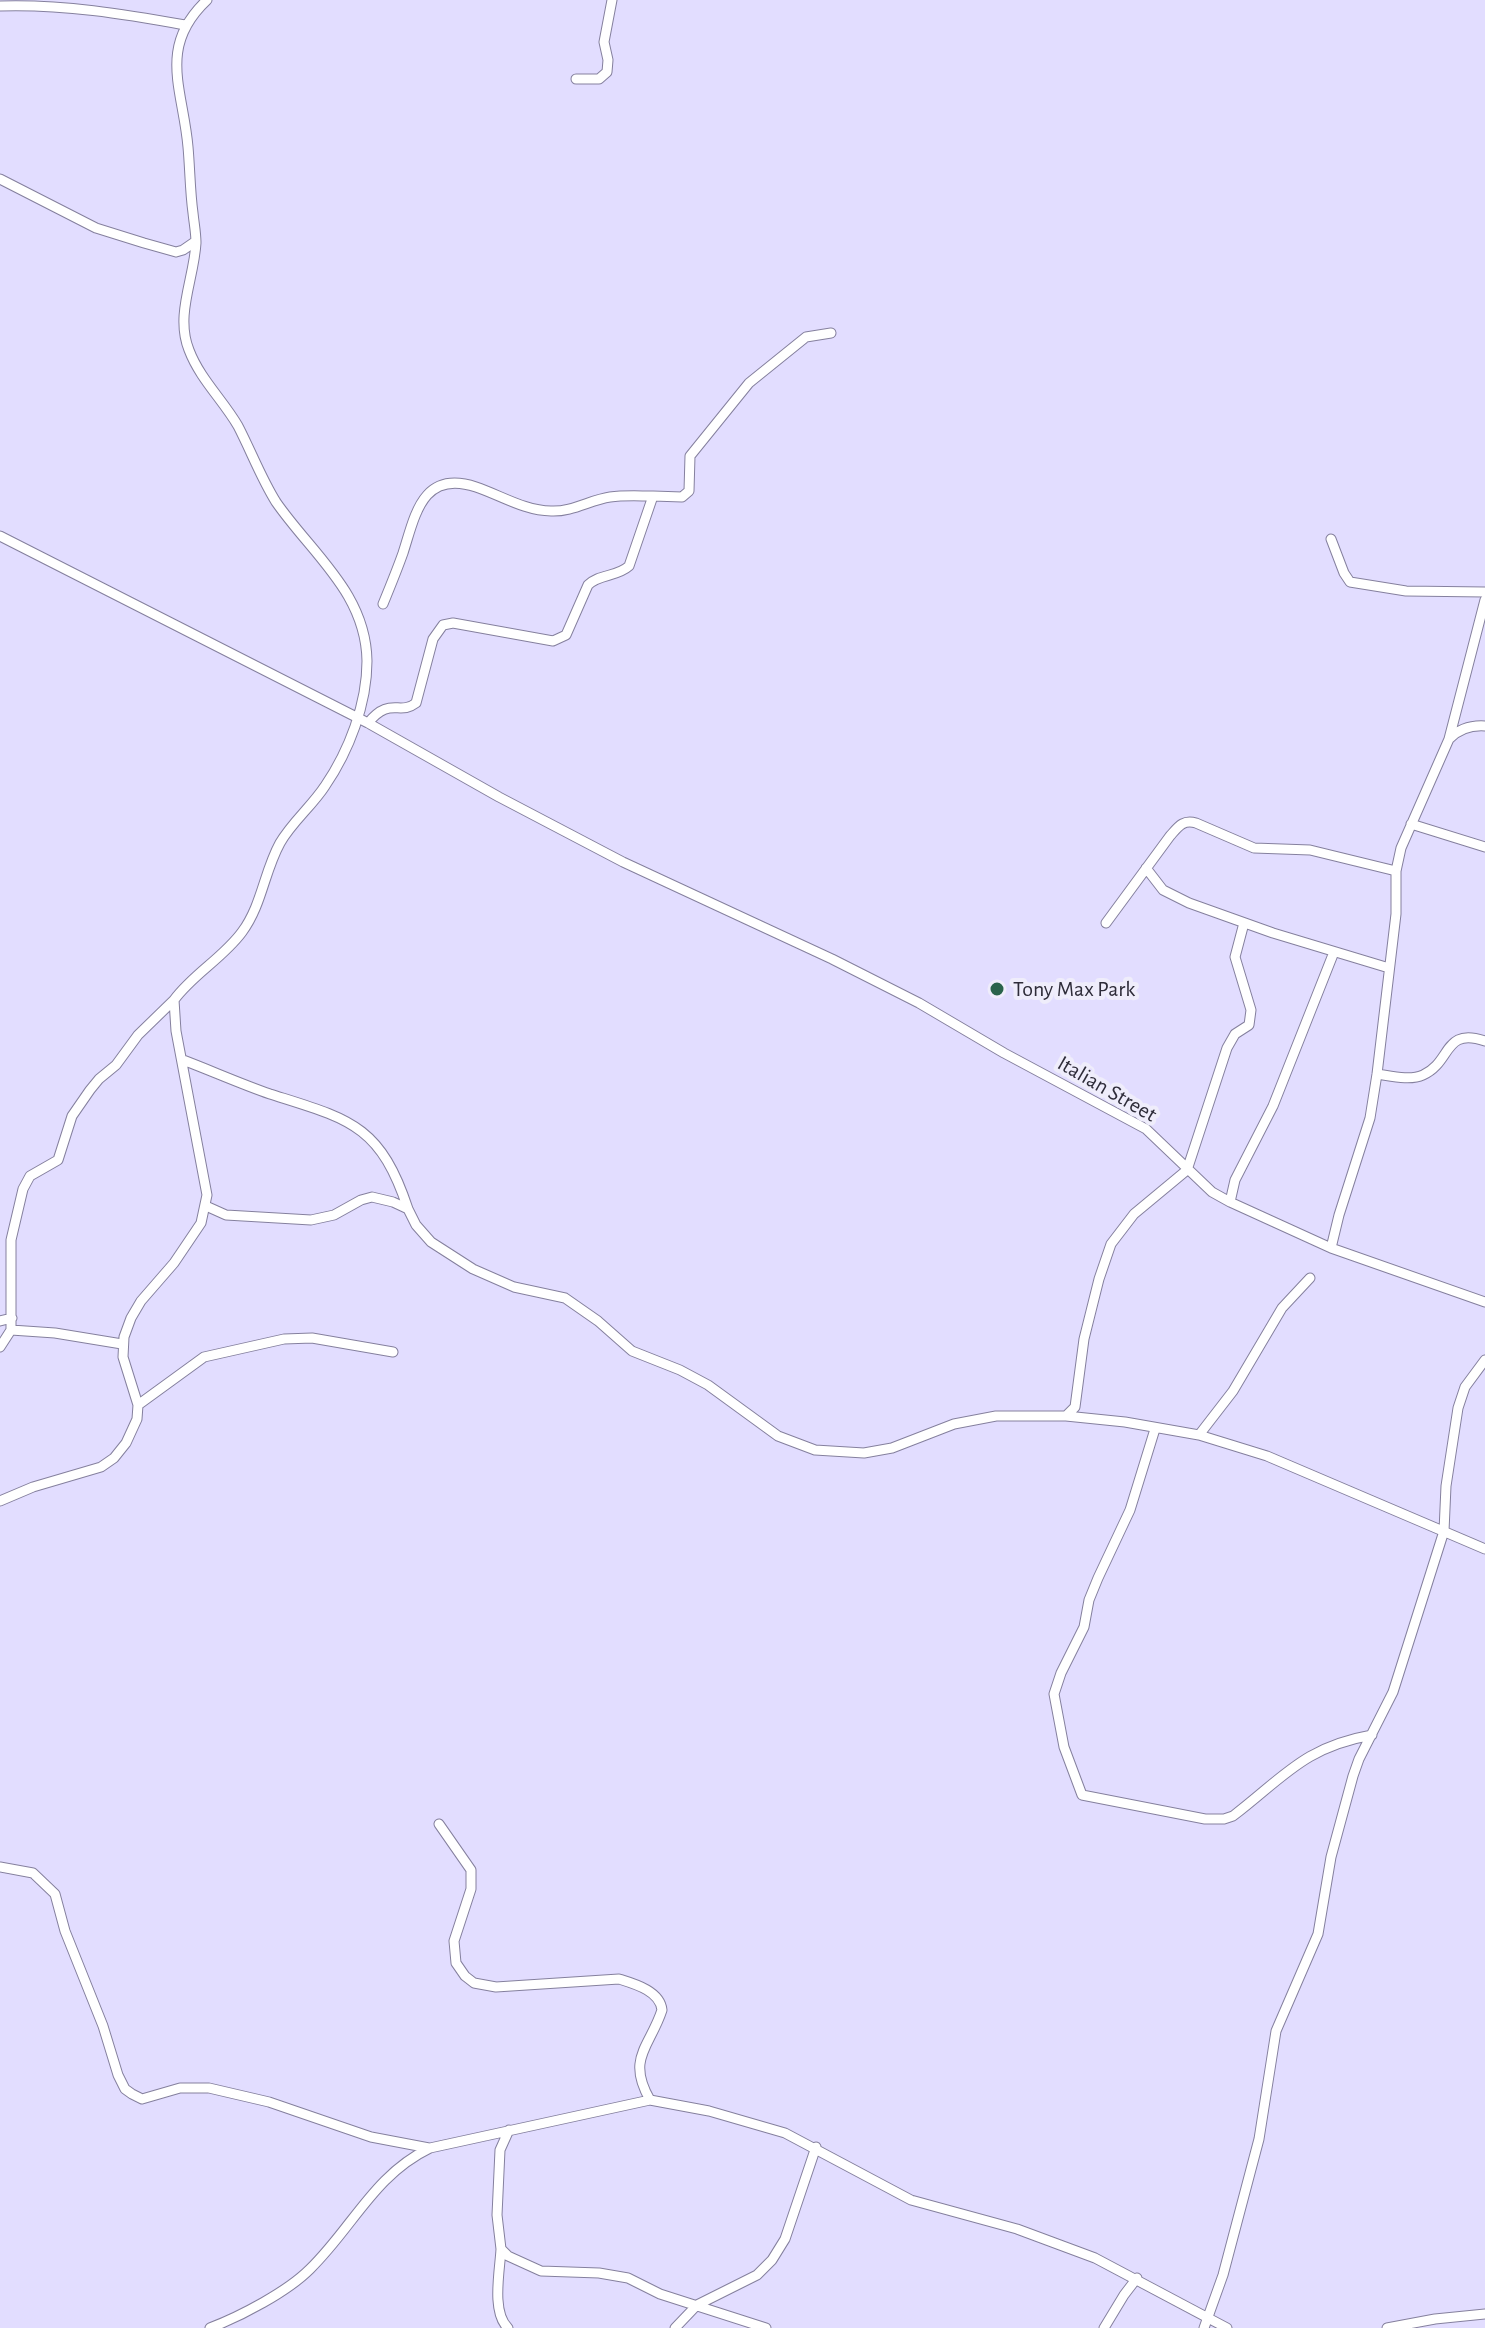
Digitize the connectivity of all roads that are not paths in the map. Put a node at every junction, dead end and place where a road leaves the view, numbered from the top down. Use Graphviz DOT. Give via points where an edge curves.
graph roads {
  1 [pos="207,0"];
  2 [pos="612,0"];
  3 [pos="0,6"];
  4 [pos="185,25"];
  5 [pos="576,79"];
  6 [pos="0,179"];
  7 [pos="196,241"];
  8 [pos="831,333"];
  9 [pos="653,496"];
  10 [pos="0,536"];
  11 [pos="1331,539"];
  12 [pos="1485,592"];
  13 [pos="1485,600"];
  14 [pos="383,604"];
  15 [pos="364,720"];
  16 [pos="1485,726"];
  17 [pos="1449,739"];
  18 [pos="1411,824"];
  19 [pos="1485,847"];
  20 [pos="1146,868"];
  21 [pos="1396,871"];
  22 [pos="1106,923"];
  23 [pos="1244,923"];
  24 [pos="1334,952"];
  25 [pos="1389,968"];
  26 [pos="174,1000"];
  27 [pos="1485,1041"];
  28 [pos="183,1060"];
  29 [pos="1377,1074"];
  30 [pos="1187,1170"];
  31 [pos="1230,1202"];
  32 [pos="206,1206"];
  33 [pos="408,1209"];
  34 [pos="1331,1248"];
  35 [pos="1310,1278"];
  36 [pos="1485,1302"];
  37 [pos="12,1318"];
  38 [pos="0,1321"];
  39 [pos="11,1330"];
  40 [pos="122,1344"];
  41 [pos="0,1347"];
  42 [pos="393,1352"];
  43 [pos="1485,1360"];
  44 [pos="138,1405"];
  45 [pos="1066,1416"];
  46 [pos="1155,1429"];
  47 [pos="1199,1435"];
  48 [pos="0,1501"];
  49 [pos="1444,1531"];
  50 [pos="1485,1549"];
  51 [pos="1372,1735"];
  52 [pos="439,1824"];
  53 [pos="0,1867"];
  54 [pos="650,2100"];
  55 [pos="509,2130"];
  56 [pos="816,2147"];
  57 [pos="430,2148"];
  58 [pos="501,2249"];
  59 [pos="1137,2278"];
  60 [pos="697,2305"];
  61 [pos="1485,2314"];
  62 [pos="1207,2317"];
  63 [pos="226,2325"];
  64 [pos="210,2328"];
  65 [pos="508,2328"];
  66 [pos="675,2328"];
  67 [pos="766,2328"];
  68 [pos="1104,2328"];
  69 [pos="1204,2328"];
  70 [pos="1227,2328"];
  71 [pos="1387,2328"];
  1 -- 4 [label="street"];
  2 -- 5 [label="street" via="604,42 607,72 599,79"];
  3 -- 4 [label="street" via="106,11"];
  4 -- 7 [label="street" via="175,58"];
  6 -- 7 [label="street" via="96,228 132,240 176,252"];
  7 -- 15 [label="street" via="182,318 189,353 237,426 277,503 353,601 367,662"];
  8 -- 9 [label="street" via="806,337 749,383 690,456 686,495"];
  9 -- 14 [label="street" via="612,497 550,512 466,485 441,486 417,506"];
  9 -- 15 [label="street" via="629,566 588,585 566,635 553,641 443,625 433,639 416,703 410,708 384,708"];
  10 -- 15 [label="street, Italian Street"];
  11 -- 12 [label="street" via="1350,582 1406,591"];
  13 -- 17 [label="street"];
  15 -- 26 [label="street" via="325,787 279,844 253,916 227,950"];
  15 -- 30 [label="street, Italian Street" via="623,862 919,1003 1146,1129"];
  16 -- 17 [label="street" via="1467,727"];
  17 -- 18 [label="street"];
  18 -- 19 [label="street"];
  18 -- 21 [label="street"];
  20 -- 21 [label="street" via="1187,821 1254,848 1310,850"];
  20 -- 22 [label="street"];
  20 -- 23 [label="street" via="1163,890"];
  21 -- 25 [label="street"];
  23 -- 24 [label="street"];
  23 -- 30 [label="street" via="1235,957 1251,1018 1227,1048"];
  24 -- 25 [label="street"];
  24 -- 31 [label="street"];
  25 -- 29 [label="street"];
  26 -- 28 [label="street"];
  26 -- 37 [label="street" via="90,1090 72,1116 58,1160 25,1183 11,1240"];
  27 -- 29 [label="street" via="1460,1038 1421,1076"];
  28 -- 32 [label="street"];
  28 -- 33 [label="street" via="332,1112 369,1137 388,1159"];
  29 -- 34 [label="street" via="1370,1118"];
  30 -- 31 [label="street, Italian Street"];
  30 -- 45 [label="street" via="1134,1214 1111,1244 1084,1339 1075,1407"];
  31 -- 34 [label="street, Italian Street"];
  32 -- 33 [label="street" via="226,1215 296,1220 321,1219 372,1197"];
  32 -- 40 [label="street" via="188,1245 141,1301"];
  33 -- 45 [label="street" via="431,1242 473,1269 514,1287 565,1298 632,1351 708,1385 778,1436 815,1450 864,1453 996,1416"];
  34 -- 36 [label="street, Italian Street"];
  35 -- 47 [label="street" via="1282,1308 1233,1391"];
  37 -- 38 [label="street"];
  37 -- 39 [label="street"];
  39 -- 40 [label="street"];
  39 -- 41 [label="street"];
  40 -- 44 [label="street"];
  42 -- 44 [label="street" via="312,1338 284,1339 204,1357"];
  43 -- 49 [label="street" via="1465,1387 1458,1408"];
  44 -- 48 [label="street" via="137,1419 114,1458"];
  45 -- 46 [label="street"];
  46 -- 47 [label="street"];
  46 -- 51 [label="street" via="1130,1510 1054,1694 1064,1747 1082,1795 1224,1819 1308,1756"];
  47 -- 49 [label="street" via="1267,1456"];
  49 -- 50 [label="street"];
  49 -- 51 [label="street" via="1393,1692"];
  51 -- 62 [label="street" via="1338,1825 1318,1934 1276,2031 1259,2139"];
  52 -- 54 [label="street" via="471,1870 471,1889 454,1941 456,1963 465,1976 496,1987 619,1979 658,1998 662,2010 642,2054 641,2082"];
  53 -- 57 [label="street" via="33,1873 55,1894 118,2075 132,2094 142,2099 180,2088 222,2091 371,2137"];
  54 -- 55 [label="street"];
  54 -- 56 [label="street" via="761,2124"];
  55 -- 57 [label="street"];
  55 -- 58 [label="street" via="500,2150"];
  56 -- 59 [label="street" via="911,2200 1017,2229"];
  56 -- 60 [label="street" via="785,2239 772,2260 757,2275"];
  57 -- 63 [label="street" via="397,2167 308,2271"];
  58 -- 60 [label="street" via="541,2271 628,2278"];
  58 -- 65 [label="street" via="500,2318"];
  59 -- 62 [label="street"];
  59 -- 68 [label="street"];
  60 -- 66 [label="street"];
  60 -- 67 [label="street"];
  61 -- 71 [label="street"];
  62 -- 69 [label="street"];
  62 -- 70 [label="street"];
  63 -- 64 [label="street"];
}
